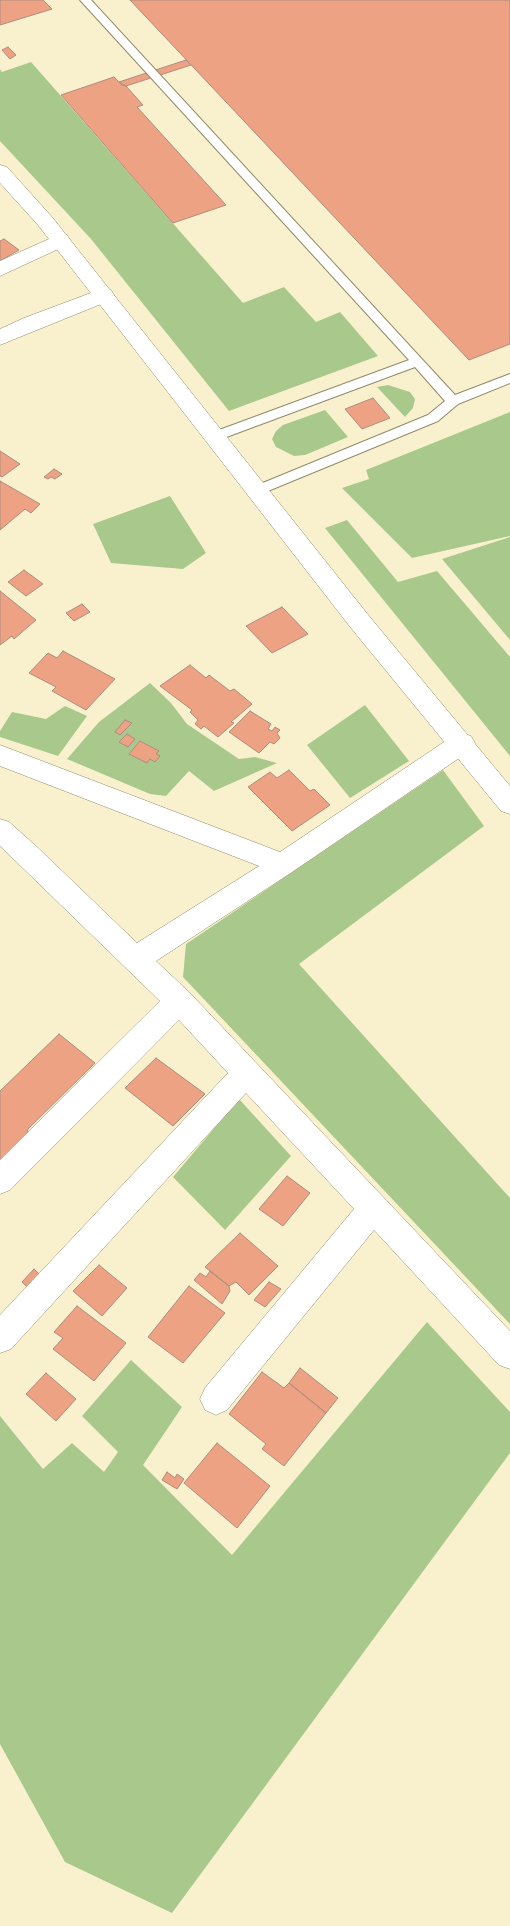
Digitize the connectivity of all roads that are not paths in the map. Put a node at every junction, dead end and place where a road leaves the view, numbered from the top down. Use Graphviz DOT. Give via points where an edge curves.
graph roads {
  1 [pos="85,0"];
  2 [pos="3,176"];
  3 [pos="60,240"];
  4 [pos="0,269"];
  5 [pos="104,295"];
  6 [pos="0,338"];
  7 [pos="417,362"];
  8 [pos="510,378"];
  9 [pos="453,401"];
  10 [pos="216,436"];
  11 [pos="258,490"];
  12 [pos="462,743"];
  13 [pos="0,755"];
  14 [pos="510,804"];
  15 [pos="0,830"];
  16 [pos="284,864"];
  17 [pos="137,958"];
  18 [pos="179,1001"];
  19 [pos="246,1073"];
  20 [pos="0,1180"];
  21 [pos="373,1208"];
  22 [pos="0,1338"];
  23 [pos="510,1354"];
  24 [pos="216,1399"];
  1 -- 7 [label="lane"];
  2 -- 3 [label="street"];
  3 -- 4 [label="street"];
  3 -- 5 [label="street"];
  5 -- 6 [label="street"];
  5 -- 10 [label="street"];
  7 -- 9 [label="lane"];
  7 -- 10 [label="lane"];
  8 -- 9 [label="lane"];
  9 -- 11 [label="lane" via="433,418"];
  10 -- 11 [label="street"];
  11 -- 12 [label="street" via="360,622"];
  12 -- 14 [label="street"];
  12 -- 16 [label="street"];
  13 -- 16 [label="street"];
  15 -- 17 [label="street"];
  16 -- 17 [label="street"];
  17 -- 18 [label="street"];
  18 -- 19 [label="street"];
  18 -- 20 [label="street"];
  19 -- 21 [label="street"];
  19 -- 22 [label="street"];
  21 -- 23 [label="street"];
  21 -- 24 [label="street"];
}
